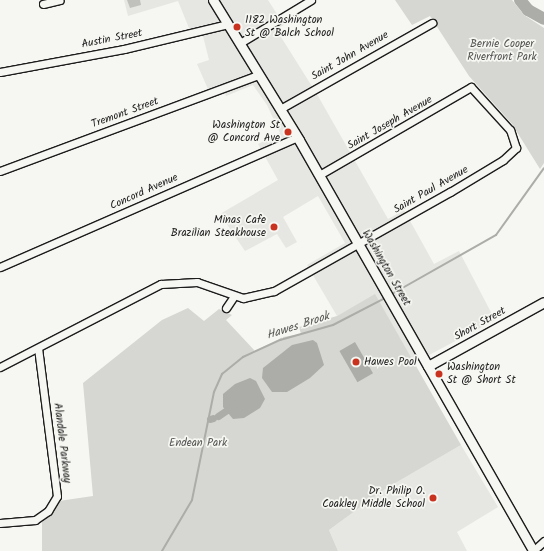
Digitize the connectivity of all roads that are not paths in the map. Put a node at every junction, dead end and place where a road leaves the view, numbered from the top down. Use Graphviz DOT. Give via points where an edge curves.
graph roads {
  1 [pos="60,0"];
  2 [pos="213,0"];
  3 [pos="311,0"];
  4 [pos="47,2"];
  5 [pos="432,23"];
  6 [pos="228,24"];
  7 [pos="240,43"];
  8 [pos="0,72"];
  9 [pos="258,75"];
  10 [pos="471,87"];
  11 [pos="280,108"];
  12 [pos="297,137"];
  13 [pos="0,171"];
  14 [pos="319,175"];
  15 [pos="359,245"];
  16 [pos="0,267"];
  17 [pos="234,296"];
  18 [pos="544,302"];
  19 [pos="226,308"];
  20 [pos="38,348"];
  21 [pos="428,366"];
  22 [pos="0,368"];
  23 [pos="0,523"];
  24 [pos="544,540"];
  25 [pos="533,551"];
  1 -- 4 [label="street"];
  2 -- 6 [label="main road, Washington Street"];
  3 -- 7 [label="street"];
  5 -- 11 [label="street, Saint John Avenue"];
  6 -- 7 [label="main road, Washington Street"];
  6 -- 8 [label="street, Austin Street" via="124,48"];
  7 -- 9 [label="main road, Washington Street"];
  9 -- 11 [label="main road, Washington Street"];
  9 -- 13 [label="street, Tremont Street"];
  10 -- 14 [label="street, Saint Joseph Avenue"];
  10 -- 15 [label="street, Saint Paul Avenue" via="510,130 516,148 513,153"];
  11 -- 12 [label="main road, Washington Street"];
  12 -- 14 [label="main road, Washington Street"];
  12 -- 16 [label="street, Concord Avenue"];
  14 -- 15 [label="main road, Washington Street"];
  15 -- 17 [label="street" via="274,291 252,298"];
  15 -- 21 [label="main road, Washington Street"];
  17 -- 19 [label="street"];
  17 -- 20 [label="street" via="197,282 161,284"];
  18 -- 21 [label="main road, Short Street"];
  20 -- 22 [label="street"];
  20 -- 23 [label="street, Alandale Parkway" via="57,496 48,511 35,520"];
  21 -- 25 [label="main road, Washington Street"];
  24 -- 25 [label="street"];
}
